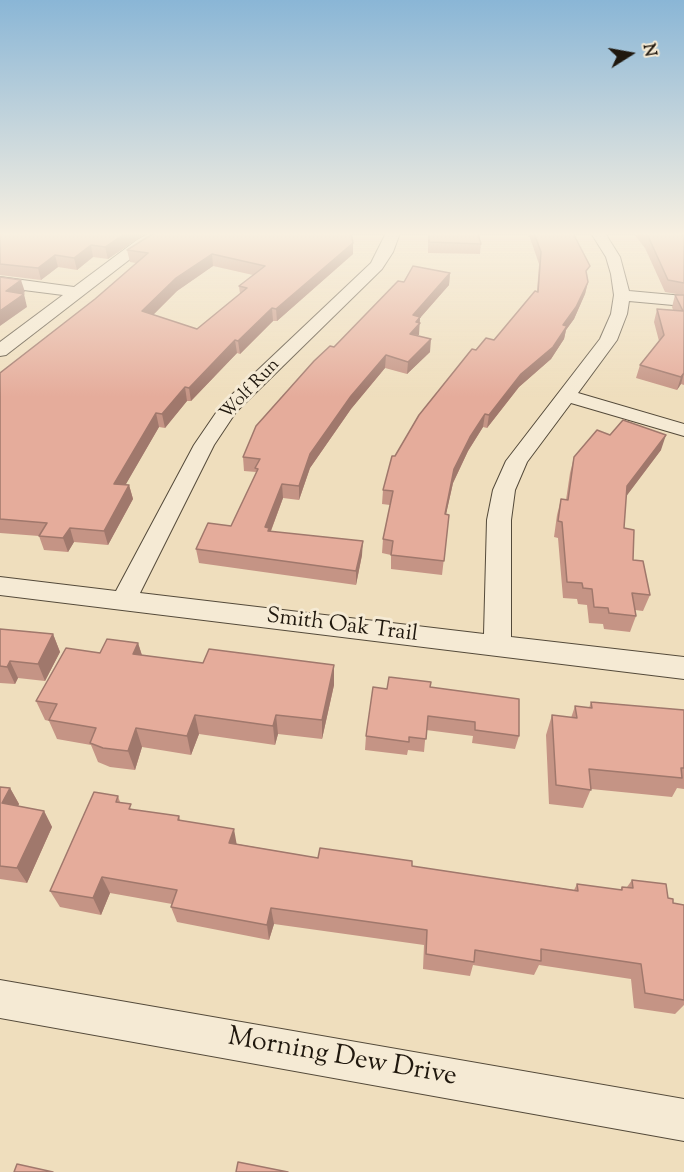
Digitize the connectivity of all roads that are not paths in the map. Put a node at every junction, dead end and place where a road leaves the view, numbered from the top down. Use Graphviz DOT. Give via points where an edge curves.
graph roads {
  1 [pos="43,288"];
  2 [pos="82,288"];
  3 [pos="354,288"];
  4 [pos="620,288"];
  5 [pos="76,292"];
  6 [pos="622,295"];
  7 [pos="684,301"];
  8 [pos="0,351"];
  9 [pos="569,396"];
  10 [pos="684,430"];
  11 [pos="0,586"];
  12 [pos="123,602"];
  13 [pos="497,645"];
  14 [pos="684,668"];
  15 [pos="0,999"];
  16 [pos="684,1120"];
  1 -- 5 [label="street"];
  2 -- 5 [label="street"];
  3 -- 12 [label="street, Wolf Run" via="229,408 204,445"];
  4 -- 6 [label="street"];
  5 -- 8 [label="street"];
  6 -- 7 [label="street"];
  6 -- 9 [label="street" via="608,340"];
  9 -- 10 [label="street"];
  9 -- 13 [label="street" via="518,461 504,490 499,520"];
  11 -- 12 [label="street, Smith Oak Trail"];
  12 -- 13 [label="street, Smith Oak Trail"];
  13 -- 14 [label="street, Smith Oak Trail"];
  15 -- 16 [label="street, Morning Dew Drive"];
}
